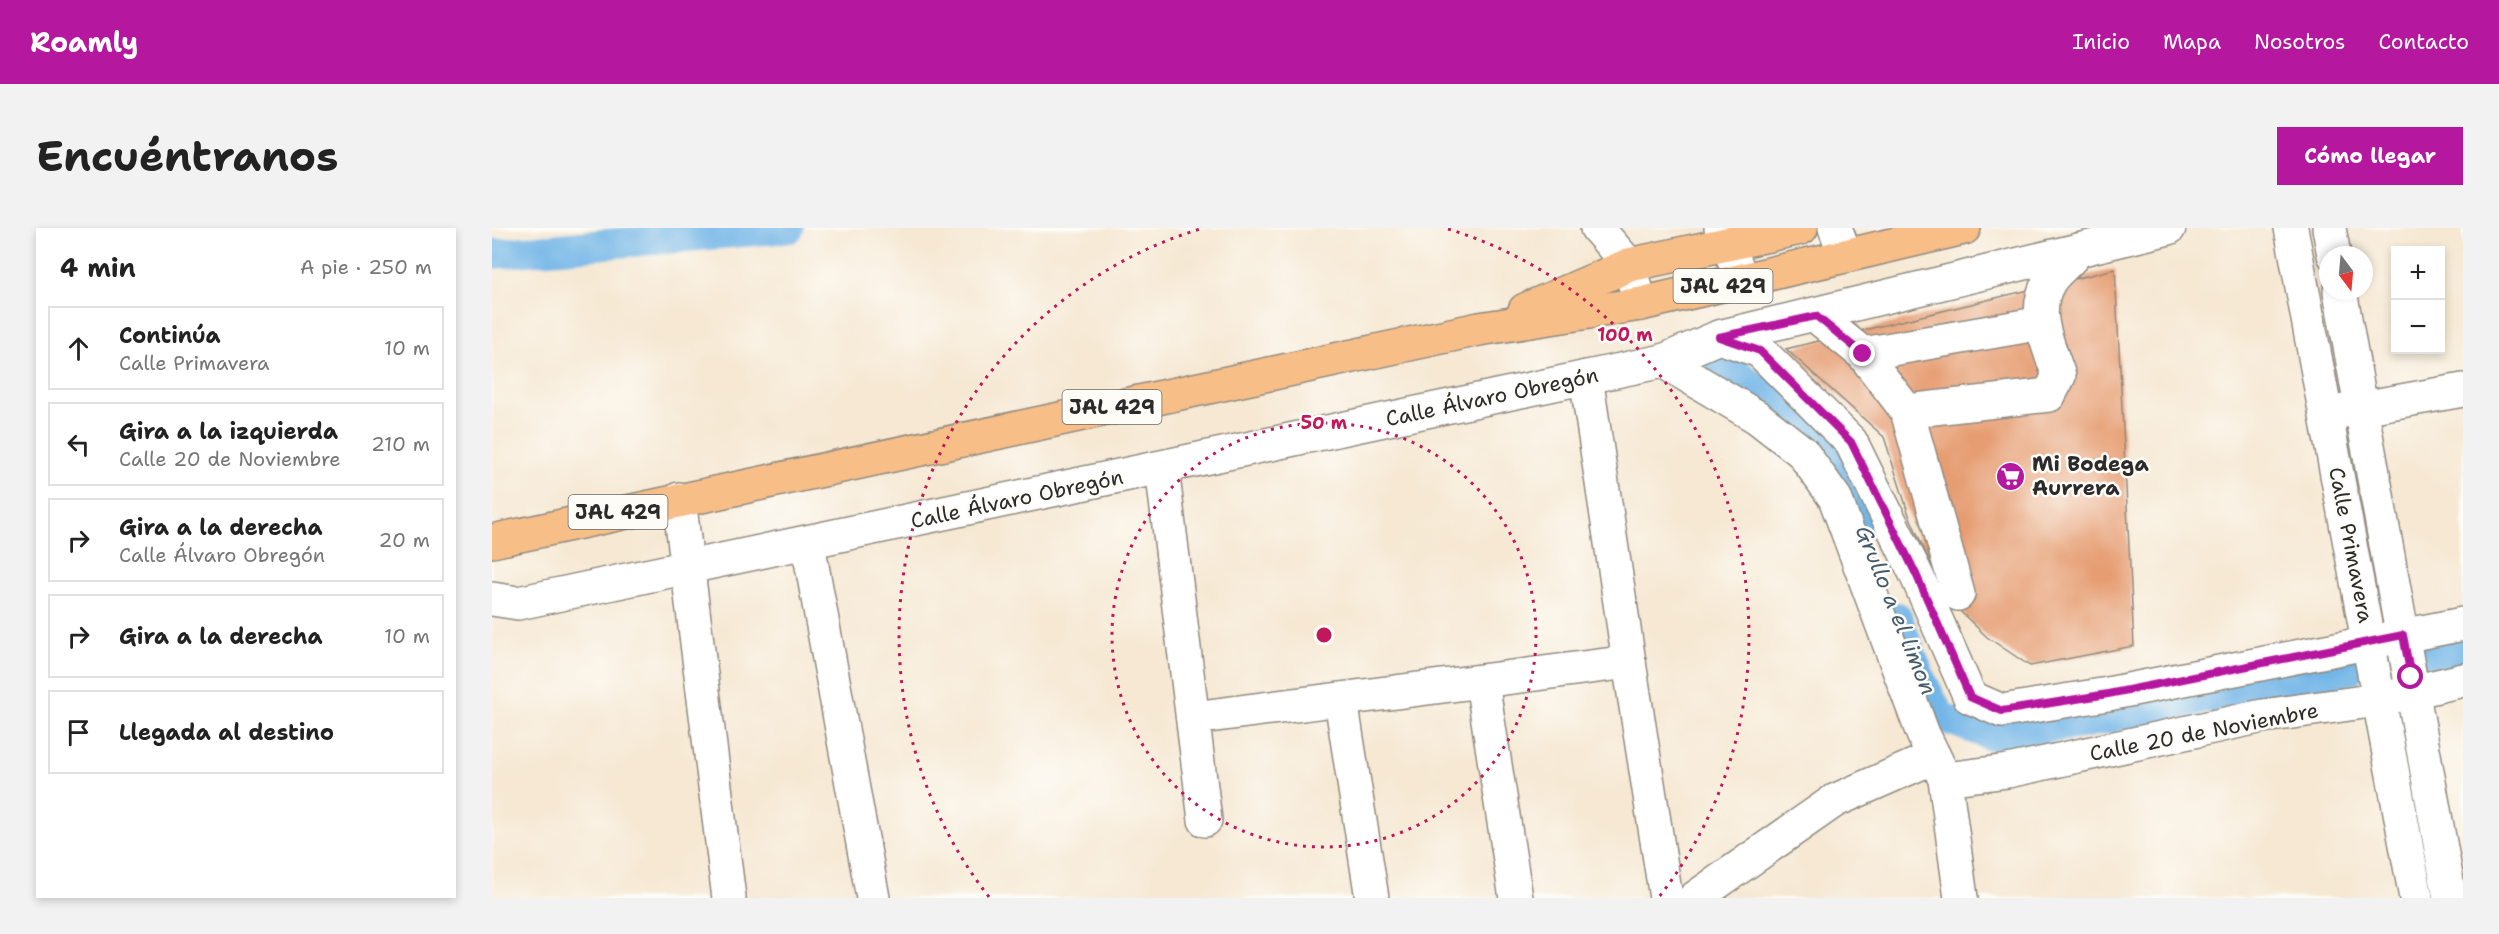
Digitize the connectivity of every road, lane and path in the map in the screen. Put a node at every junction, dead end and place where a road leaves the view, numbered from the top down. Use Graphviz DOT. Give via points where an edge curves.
graph roads {
  1 [pos="1597,228"];
  2 [pos="1801,228"];
  3 [pos="1964,228"];
  4 [pos="2169,228"];
  5 [pos="2290,228"];
  6 [pos="2329,228"];
  7 [pos="1724,236"];
  8 [pos="2078,240"];
  9 [pos="1840,242"];
  10 [pos="2332,246"];
  11 [pos="1629,265"];
  12 [pos="1743,282"];
  13 [pos="2342,300"];
  14 [pos="1641,304"];
  15 [pos="1816,316"];
  16 [pos="2042,323"];
  17 [pos="1479,329"];
  18 [pos="1719,337"];
  19 [pos="1863,354"];
  20 [pos="1663,361"];
  21 [pos="1586,377"];
  22 [pos="2463,390"];
  23 [pos="2360,408"];
  24 [pos="1907,411"];
  25 [pos="2325,414"];
  26 [pos="1162,468"];
  27 [pos="679,499"];
  28 [pos="492,541"];
  29 [pos="808,544"];
  30 [pos="687,570"];
  31 [pos="1958,594"];
  32 [pos="492,599"];
  33 [pos="2463,624"];
  34 [pos="1629,662"];
  35 [pos="2408,664"];
  36 [pos="2373,671"];
  37 [pos="2463,681"];
  38 [pos="1482,682"];
  39 [pos="1341,700"];
  40 [pos="1193,718"];
  41 [pos="1939,768"];
  42 [pos="1205,820"];
  43 [pos="2448,895"];
  44 [pos="729,898"];
  45 [pos="873,898"];
  46 [pos="1372,898"];
  47 [pos="1516,898"];
  48 [pos="1666,898"];
  49 [pos="1695,898"];
  50 [pos="1961,898"];
  51 [pos="2416,898"];
  1 -- 11 [label="street"];
  2 -- 7 [label="main road, JAL 429"];
  3 -- 9 [label="main road, JAL 429"];
  4 -- 8 [label="street, Calle Álvaro Obregón"];
  5 -- 25 [label="street, Calle Primavera"];
  6 -- 10 [label="street"];
  7 -- 11 [label="main road, JAL 429"];
  7 -- 12 [label="street"];
  8 -- 15 [label="street, Calle Álvaro Obregón"];
  8 -- 16 [label="street" via="2040,302"];
  9 -- 12 [label="main road, JAL 429"];
  11 -- 14 [label="street"];
  11 -- 17 [label="main road, JAL 429"];
  12 -- 14 [label="main road, JAL 429"];
  13 -- 23 [label="street, Calle Primavera"];
  14 -- 17 [label="main road, JAL 429"];
  15 -- 18 [label="street, Calle Álvaro Obregón"];
  15 -- 19 [label="street"];
  16 -- 19 [label="street"];
  16 -- 24 [label="street" via="2059,376 2049,394"];
  17 -- 27 [label="main road, JAL 429"];
  18 -- 20 [label="street, Calle Álvaro Obregón"];
  18 -- 36 [label="street, Calle 20 de Noviembre" via="1760,351 1851,442 1916,574 1970,697 2002,711 2108,694"];
  19 -- 24 [label="street"];
  20 -- 21 [label="street, Calle Álvaro Obregón"];
  20 -- 41 [label="street" via="1757,417 1802,452 1835,498"];
  21 -- 26 [label="street, Calle Álvaro Obregón"];
  21 -- 34 [label="street"];
  22 -- 23 [label="street"];
  23 -- 25 [label="street"];
  23 -- 35 [label="street, Calle Primavera"];
  24 -- 31 [label="street"];
  25 -- 36 [label="street, Calle Primavera"];
  26 -- 29 [label="street, Calle Álvaro Obregón"];
  26 -- 40 [label="street"];
  27 -- 28 [label="main road, JAL 429"];
  27 -- 30 [label="street"];
  29 -- 30 [label="street, Calle Álvaro Obregón"];
  29 -- 45 [label="street"];
  30 -- 32 [label="street, Calle Álvaro Obregón" via="518,603"];
  30 -- 44 [label="street"];
  33 -- 35 [label="street, Calle 20 de Noviembre"];
  34 -- 38 [label="street"];
  34 -- 48 [label="street"];
  35 -- 36 [label="street, Calle 20 de Noviembre"];
  35 -- 36 [label="street, Calle 20 de Noviembre"];
  35 -- 37 [label="street, Calle 20 de Noviembre"];
  35 -- 43 [label="street, Calle Primavera"];
  36 -- 41 [label="street, Calle 20 de Noviembre" via="2264,716 2090,755"];
  36 -- 51 [label="street, Calle Primavera"];
  38 -- 39 [label="street"];
  38 -- 47 [label="street"];
  39 -- 40 [label="street"];
  39 -- 46 [label="street"];
  40 -- 42 [label="street"];
  41 -- 49 [label="street, Calle 20 de Noviembre" via="1834,801"];
  41 -- 50 [label="street"];
}
